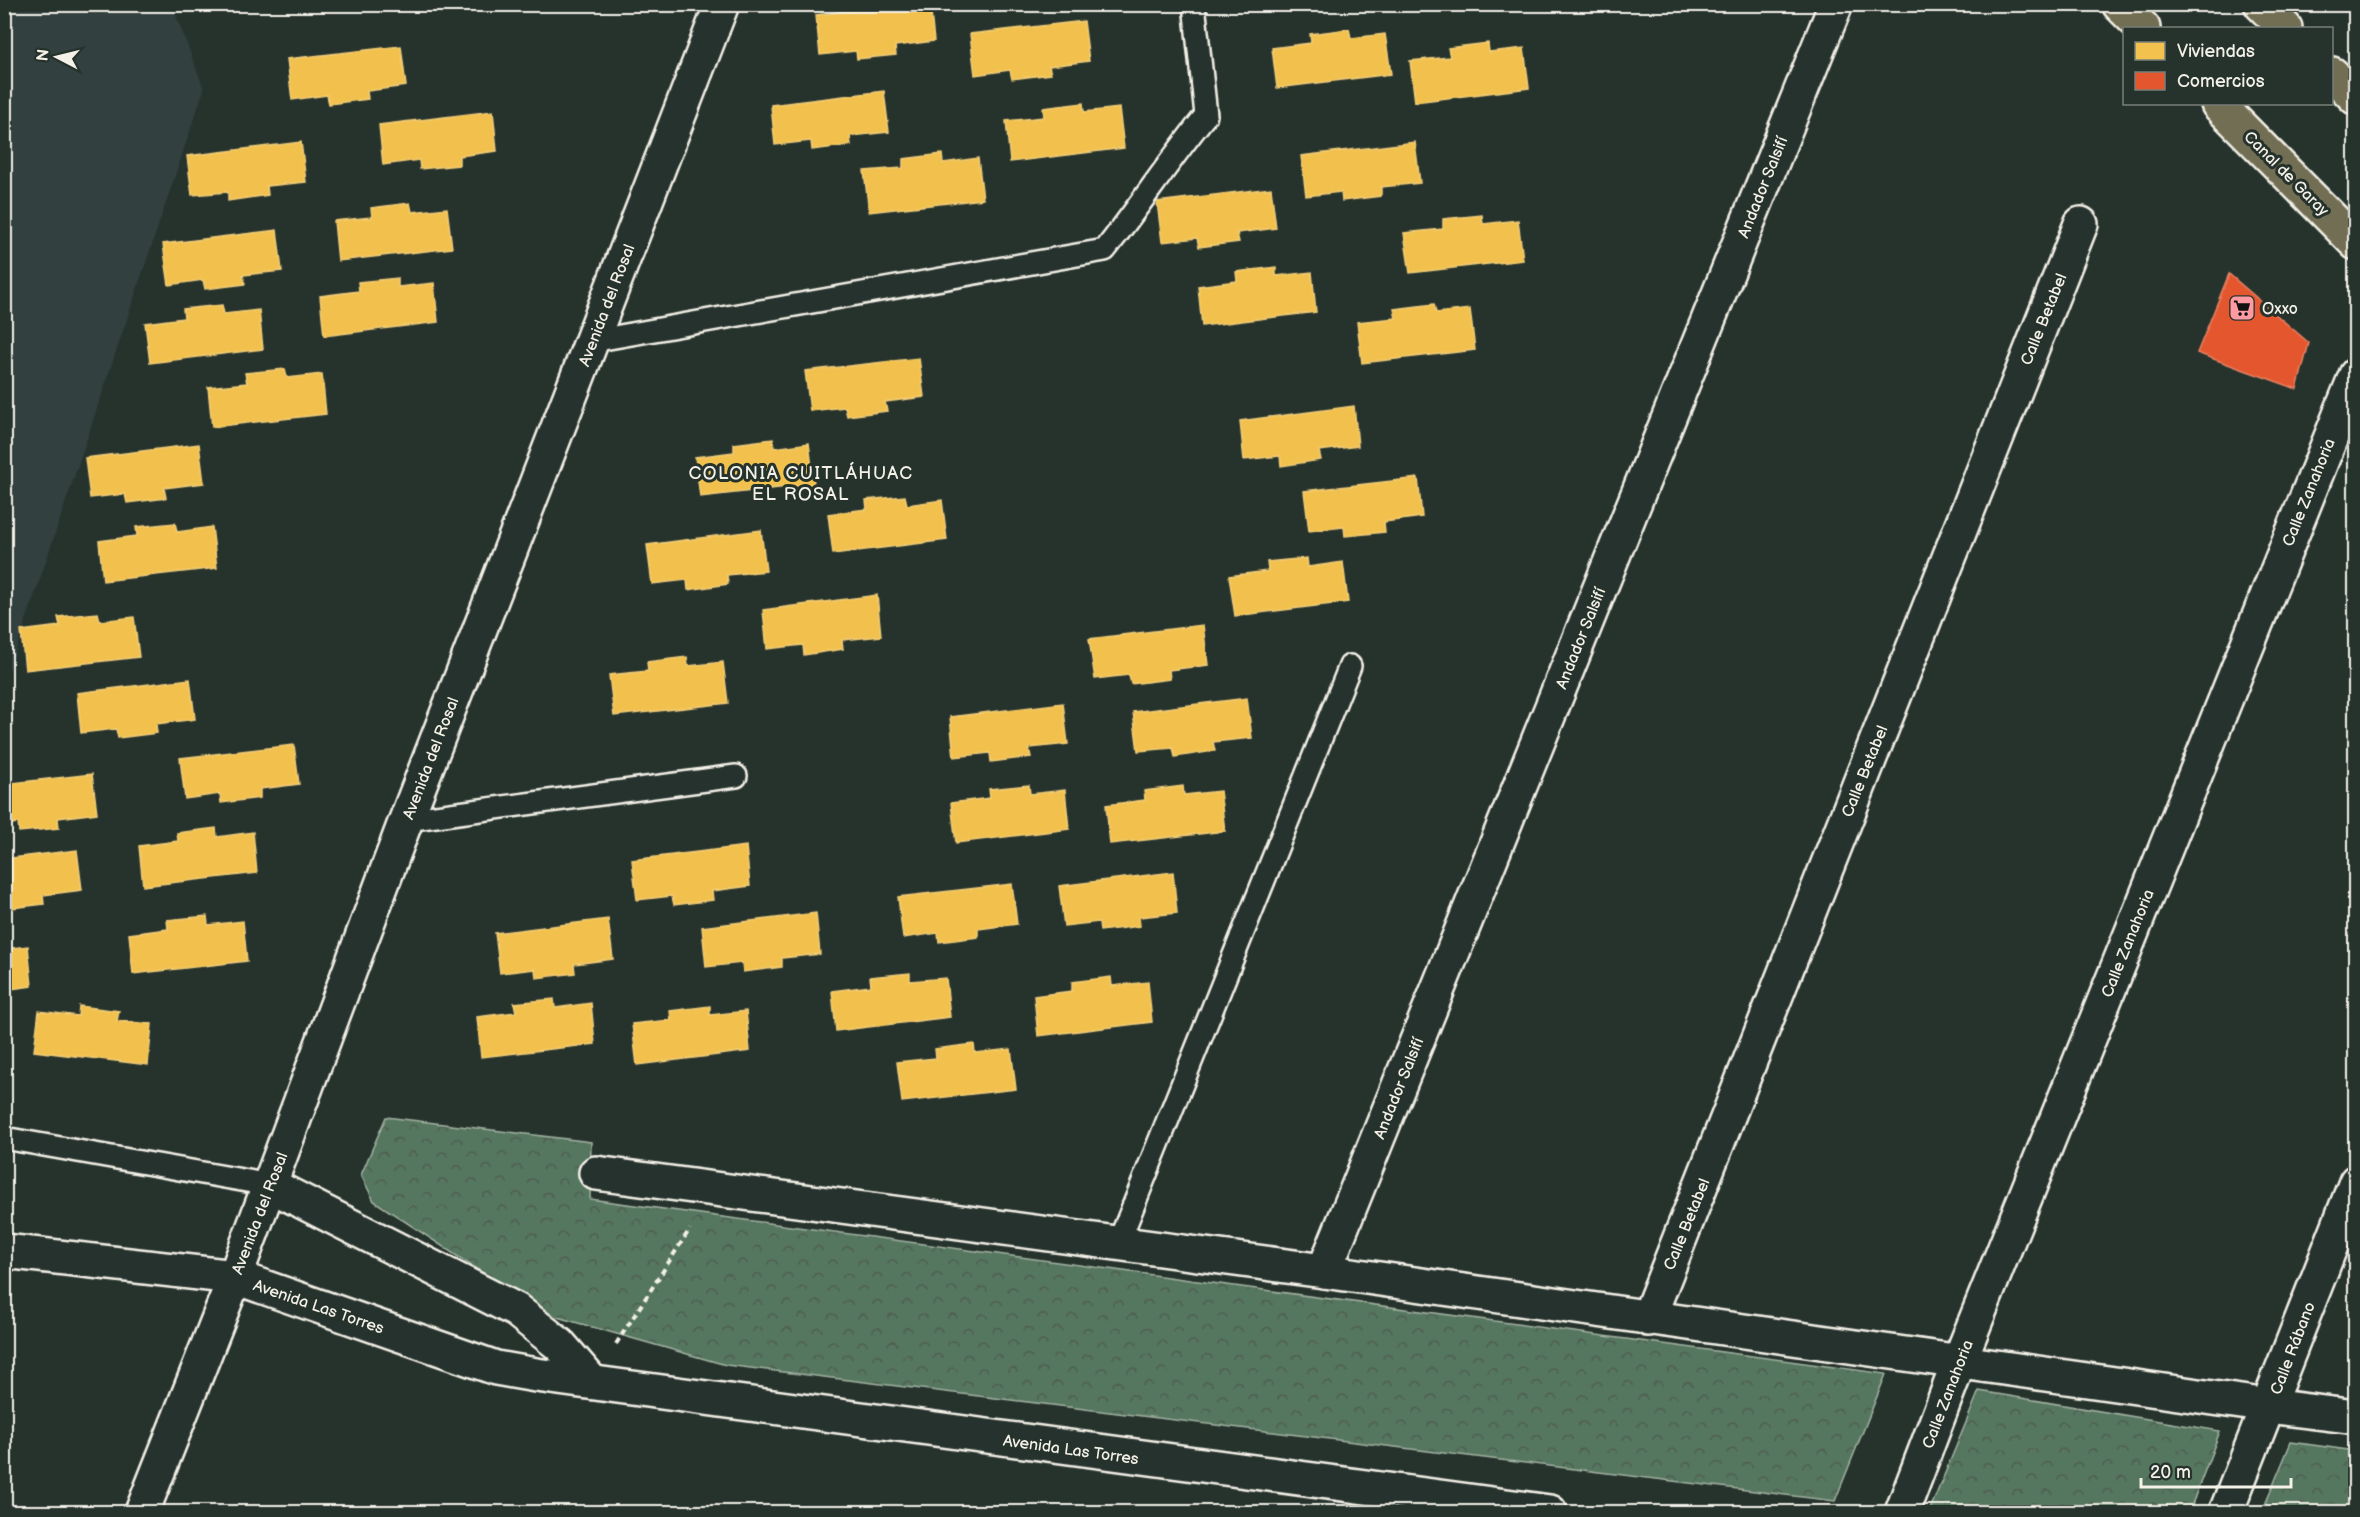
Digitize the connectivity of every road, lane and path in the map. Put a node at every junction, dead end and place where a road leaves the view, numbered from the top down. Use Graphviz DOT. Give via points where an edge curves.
graph roads {
  1 [pos="722,4"];
  2 [pos="1194,4"];
  3 [pos="1836,4"];
  4 [pos="2119,4"];
  5 [pos="2261,4"];
  6 [pos="2142,27"];
  7 [pos="2284,27"];
  8 [pos="2333,76"];
  9 [pos="2355,98"];
  10 [pos="2219,105"];
  11 [pos="2081,224"];
  12 [pos="2355,243"];
  13 [pos="592,341"];
  14 [pos="2355,375"];
  15 [pos="1350,666"];
  16 [pos="736,776"];
  17 [pos="406,820"];
  18 [pos="4,1138"];
  19 [pos="596,1173"];
  20 [pos="2355,1182"];
  21 [pos="270,1185"];
  22 [pos="716,1189"];
  23 [pos="1118,1244"];
  24 [pos="4,1251"];
  25 [pos="1324,1271"];
  26 [pos="235,1277"];
  27 [pos="1648,1319"];
  28 [pos="1959,1362"];
  29 [pos="592,1382"];
  30 [pos="2269,1406"];
  31 [pos="2355,1416"];
  32 [pos="142,1512"];
  33 [pos="1550,1512"];
  34 [pos="1902,1512"];
  35 [pos="2226,1512"];
  1 -- 13 [label="street, Avenida del Rosal"];
  2 -- 13 [label="lane" via="1206,115 1105,250"];
  3 -- 25 [label="street, Andador Salsifí"];
  4 -- 6 [label="main road"];
  5 -- 7 [label="main road"];
  8 -- 9 [label="main road"];
  10 -- 12 [label="main road, Canal de Garay"];
  11 -- 27 [label="street, Calle Betabel"];
  13 -- 17 [label="street, Avenida del Rosal"];
  14 -- 28 [label="street, Calle Zanahoria"];
  15 -- 23 [label="lane"];
  16 -- 17 [label="lane"];
  17 -- 21 [label="street, Avenida del Rosal"];
  18 -- 21 [label="lane"];
  19 -- 22 [label="street"];
  20 -- 30 [label="street, Calle Rábano"];
  21 -- 26 [label="street, Avenida del Rosal"];
  21 -- 29 [label="street" via="516,1310 560,1345"];
  22 -- 23 [label="street"];
  22 -- 29 [label="path"];
  23 -- 25 [label="street"];
  24 -- 26 [label="street, Avenida Las Torres"];
  25 -- 27 [label="street"];
  26 -- 29 [label="street, Avenida Las Torres" via="496,1368"];
  26 -- 32 [label="street, Avenida del Rosal"];
  27 -- 28 [label="street"];
  28 -- 30 [label="street"];
  28 -- 34 [label="street, Calle Zanahoria"];
  29 -- 33 [label="street, Avenida Las Torres"];
  30 -- 31 [label="street"];
  30 -- 35 [label="street, Calle Rábano"];
}
